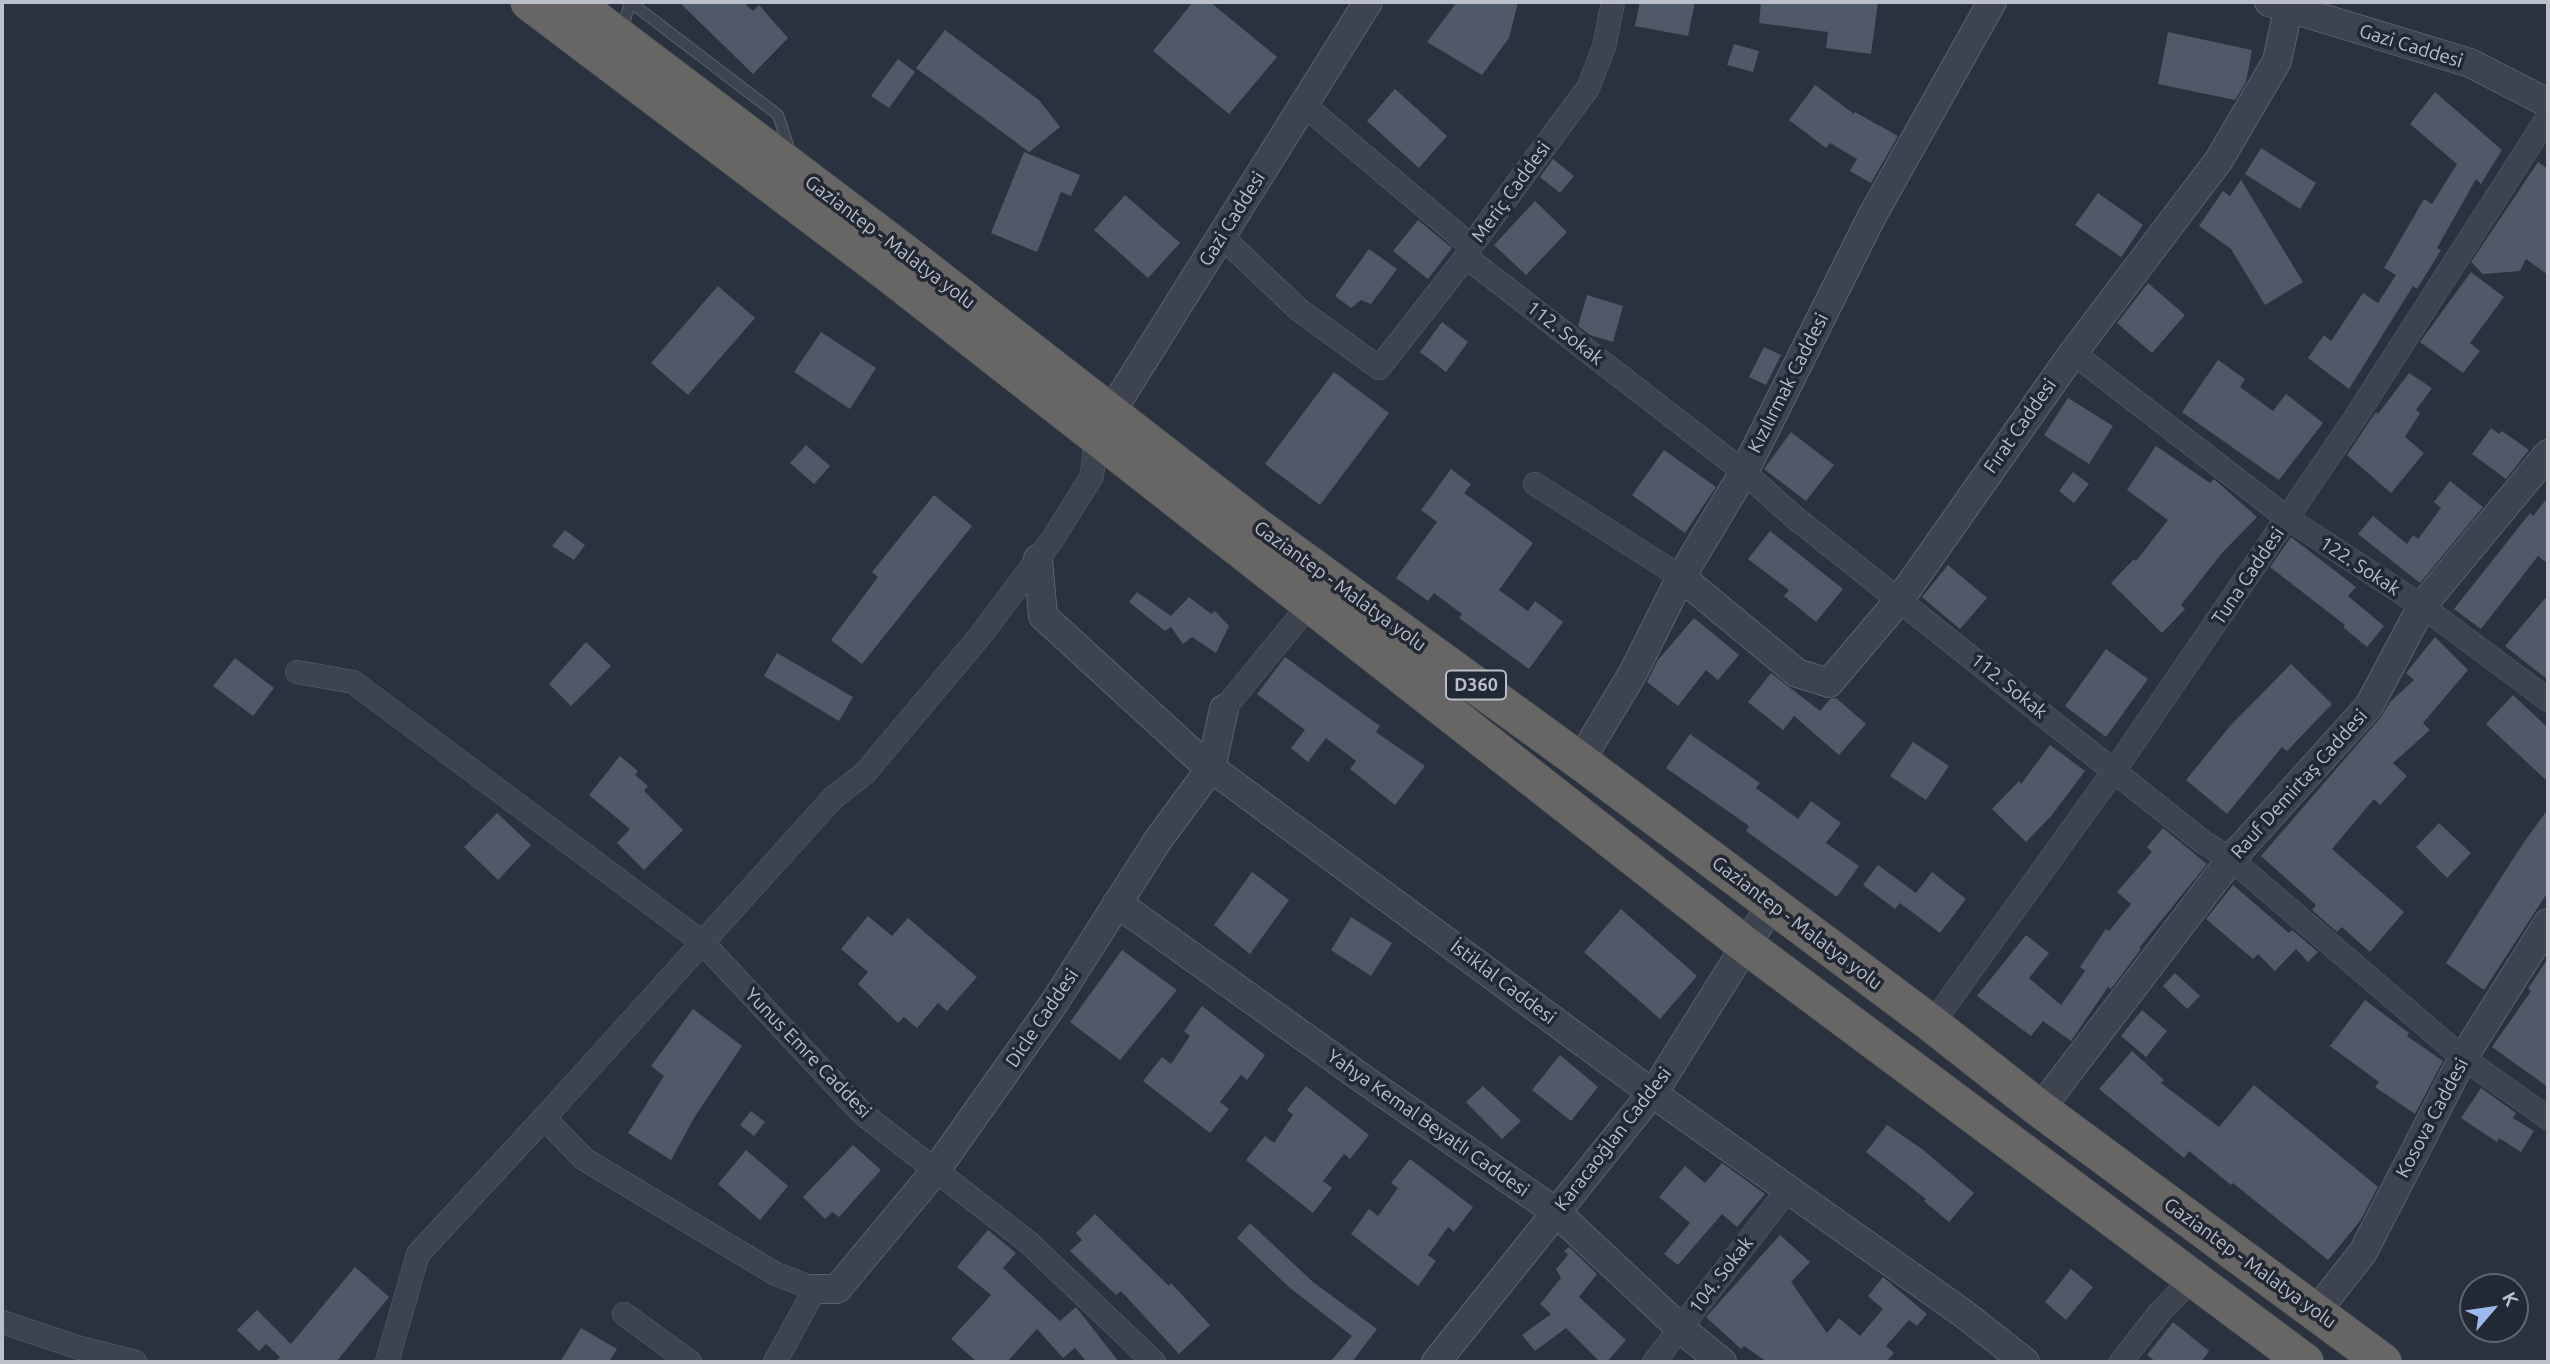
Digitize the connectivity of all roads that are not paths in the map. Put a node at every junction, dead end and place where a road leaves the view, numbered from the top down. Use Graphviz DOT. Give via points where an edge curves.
graph roads {
  1 [pos="529,2"];
  2 [pos="573,2"];
  3 [pos="1368,2"];
  4 [pos="1614,2"];
  5 [pos="1992,2"];
  6 [pos="2279,4"];
  7 [pos="2548,103"];
  8 [pos="1304,104"];
  9 [pos="2548,117"];
  10 [pos="1221,236"];
  11 [pos="1468,251"];
  12 [pos="2073,353"];
  13 [pos="1103,424"];
  14 [pos="2548,454"];
  15 [pos="1744,472"];
  16 [pos="1535,484"];
  17 [pos="2287,518"];
  18 [pos="1038,559"];
  19 [pos="1681,577"];
  20 [pos="1900,599"];
  21 [pos="1310,604"];
  22 [pos="2422,606"];
  23 [pos="297,672"];
  24 [pos="2548,700"];
  25 [pos="1224,709"];
  26 [pos="1580,761"];
  27 [pos="1211,768"];
  28 [pos="2114,771"];
  29 [pos="2231,859"];
  30 [pos="1117,903"];
  31 [pos="1772,904"];
  32 [pos="2548,923"];
  33 [pos="702,942"];
  34 [pos="1744,944"];
  35 [pos="1932,1024"];
  36 [pos="2463,1058"];
  37 [pos="1652,1093"];
  38 [pos="2040,1109"];
  39 [pos="544,1118"];
  40 [pos="2548,1118"];
  41 [pos="936,1170"];
  42 [pos="1789,1188"];
  43 [pos="1556,1212"];
  44 [pos="2193,1278"];
  45 [pos="816,1289"];
  46 [pos="2316,1312"];
  47 [pos="624,1314"];
  48 [pos="2,1322"];
  49 [pos="1681,1329"];
  50 [pos="135,1362"];
  51 [pos="387,1362"];
  52 [pos="690,1362"];
  53 [pos="775,1362"];
  54 [pos="1154,1362"];
  55 [pos="1436,1362"];
  56 [pos="1654,1362"];
  57 [pos="1722,1362"];
  58 [pos="2025,1362"];
  59 [pos="2121,1362"];
  60 [pos="2305,1362"];
  61 [pos="2383,1362"];
  1 -- 13 [label="highway, Gaziantep - Malatya yolu / D360" via="888,274"];
  2 -- 13 [label="highway, Gaziantep - Malatya yolu / D360" via="796,170"];
  3 -- 8 [label="street, Gazi Caddesi"];
  4 -- 11 [label="street, Meriç Caddesi" via="1588,88"];
  5 -- 15 [label="street, Kızılırmak Caddesi" via="1872,216"];
  6 -- 7 [label="street, Gazi Caddesi" via="2470,63"];
  6 -- 12 [label="street, Fırat Caddesi" via="2277,61 2219,160"];
  8 -- 10 [label="street, Gazi Caddesi"];
  8 -- 11 [label="street, 112. Sokak"];
  9 -- 17 [label="street, Tuna Caddesi"];
  10 -- 11 [label="street, Meriç Caddesi" via="1298,309 1379,368"];
  10 -- 13 [label="street, Gazi Caddesi"];
  11 -- 15 [label="street, 112. Sokak"];
  12 -- 17 [label="street, 122. Sokak"];
  12 -- 20 [label="street, Fırat Caddesi"];
  13 -- 18 [label="street" via="1092,476"];
  13 -- 21 [label="highway, Gaziantep - Malatya yolu / D360"];
  13 -- 26 [label="highway, Gaziantep - Malatya yolu / D360" via="1259,528"];
  14 -- 22 [label="street, Rauf Demirtaş Caddesi"];
  15 -- 19 [label="street, Kızılırmak Caddesi"];
  15 -- 20 [label="street, 112. Sokak"];
  16 -- 19 [label="street"];
  17 -- 22 [label="street, 122. Sokak"];
  17 -- 28 [label="street, Tuna Caddesi"];
  18 -- 27 [label="street, İstiklal Caddesi" via="1043,616"];
  18 -- 33 [label="street" via="865,773 833,797"];
  19 -- 20 [label="street, Fırat Caddesi" via="1797,673 1829,683"];
  19 -- 26 [label="street, Kızılırmak Caddesi" via="1633,673"];
  20 -- 28 [label="street, 112. Sokak"];
  21 -- 25 [label="street"];
  21 -- 34 [label="highway, Gaziantep - Malatya yolu / D360"];
  22 -- 24 [label="street, 122. Sokak"];
  22 -- 29 [label="street, Rauf Demirtaş Caddesi" via="2369,706"];
  23 -- 33 [label="street, Yunus Emre Caddesi" via="353,682"];
  25 -- 27 [label="street, Dicle Caddesi"];
  26 -- 31 [label="highway, Gaziantep - Malatya yolu / D360"];
  27 -- 30 [label="street, Dicle Caddesi"];
  27 -- 37 [label="street, İstiklal Caddesi"];
  28 -- 29 [label="street, 112. Sokak"];
  28 -- 35 [label="street, Tuna Caddesi"];
  29 -- 36 [label="street, 112. Sokak"];
  29 -- 38 [label="street, Rauf Demirtaş Caddesi"];
  30 -- 41 [label="street, Dicle Caddesi" via="1054,1003"];
  30 -- 43 [label="street, Yahya Kemal Beyatlı Caddesi"];
  31 -- 34 [label="street, Karacaoğlan Caddesi"];
  31 -- 35 [label="highway, Gaziantep - Malatya yolu / D360"];
  32 -- 36 [label="street, Kosova Caddesi"];
  33 -- 39 [label="street"];
  33 -- 41 [label="street, Yunus Emre Caddesi" via="863,1114"];
  34 -- 37 [label="street, Karacaoğlan Caddesi"];
  34 -- 44 [label="highway, Gaziantep - Malatya yolu / D360"];
  35 -- 38 [label="highway, Gaziantep - Malatya yolu / D360"];
  36 -- 40 [label="street, 112. Sokak"];
  36 -- 46 [label="street, Kosova Caddesi" via="2363,1252"];
  37 -- 42 [label="street, İstiklal Caddesi"];
  37 -- 43 [label="street, Karacaoğlan Caddesi"];
  38 -- 46 [label="highway, Gaziantep - Malatya yolu / D360"];
  39 -- 45 [label="street" via="584,1158 620,1181 776,1274"];
  39 -- 51 [label="street" via="418,1254"];
  41 -- 45 [label="street, Dicle Caddesi" via="836,1289"];
  41 -- 54 [label="street, Yunus Emre Caddesi" via="1028,1242"];
  42 -- 49 [label="street, 104. Sokak"];
  42 -- 58 [label="street, İstiklal Caddesi"];
  43 -- 49 [label="street, Yahya Kemal Beyatlı Caddesi"];
  43 -- 55 [label="street, Karacaoğlan Caddesi"];
  44 -- 59 [label="street"];
  44 -- 60 [label="highway, Gaziantep - Malatya yolu / D360"];
  45 -- 53 [label="street"];
  46 -- 61 [label="highway, Gaziantep - Malatya yolu / D360"];
  47 -- 52 [label="street"];
  48 -- 50 [label="street"];
  49 -- 56 [label="street, 104. Sokak"];
  49 -- 57 [label="street, Yahya Kemal Beyatlı Caddesi"];
}
